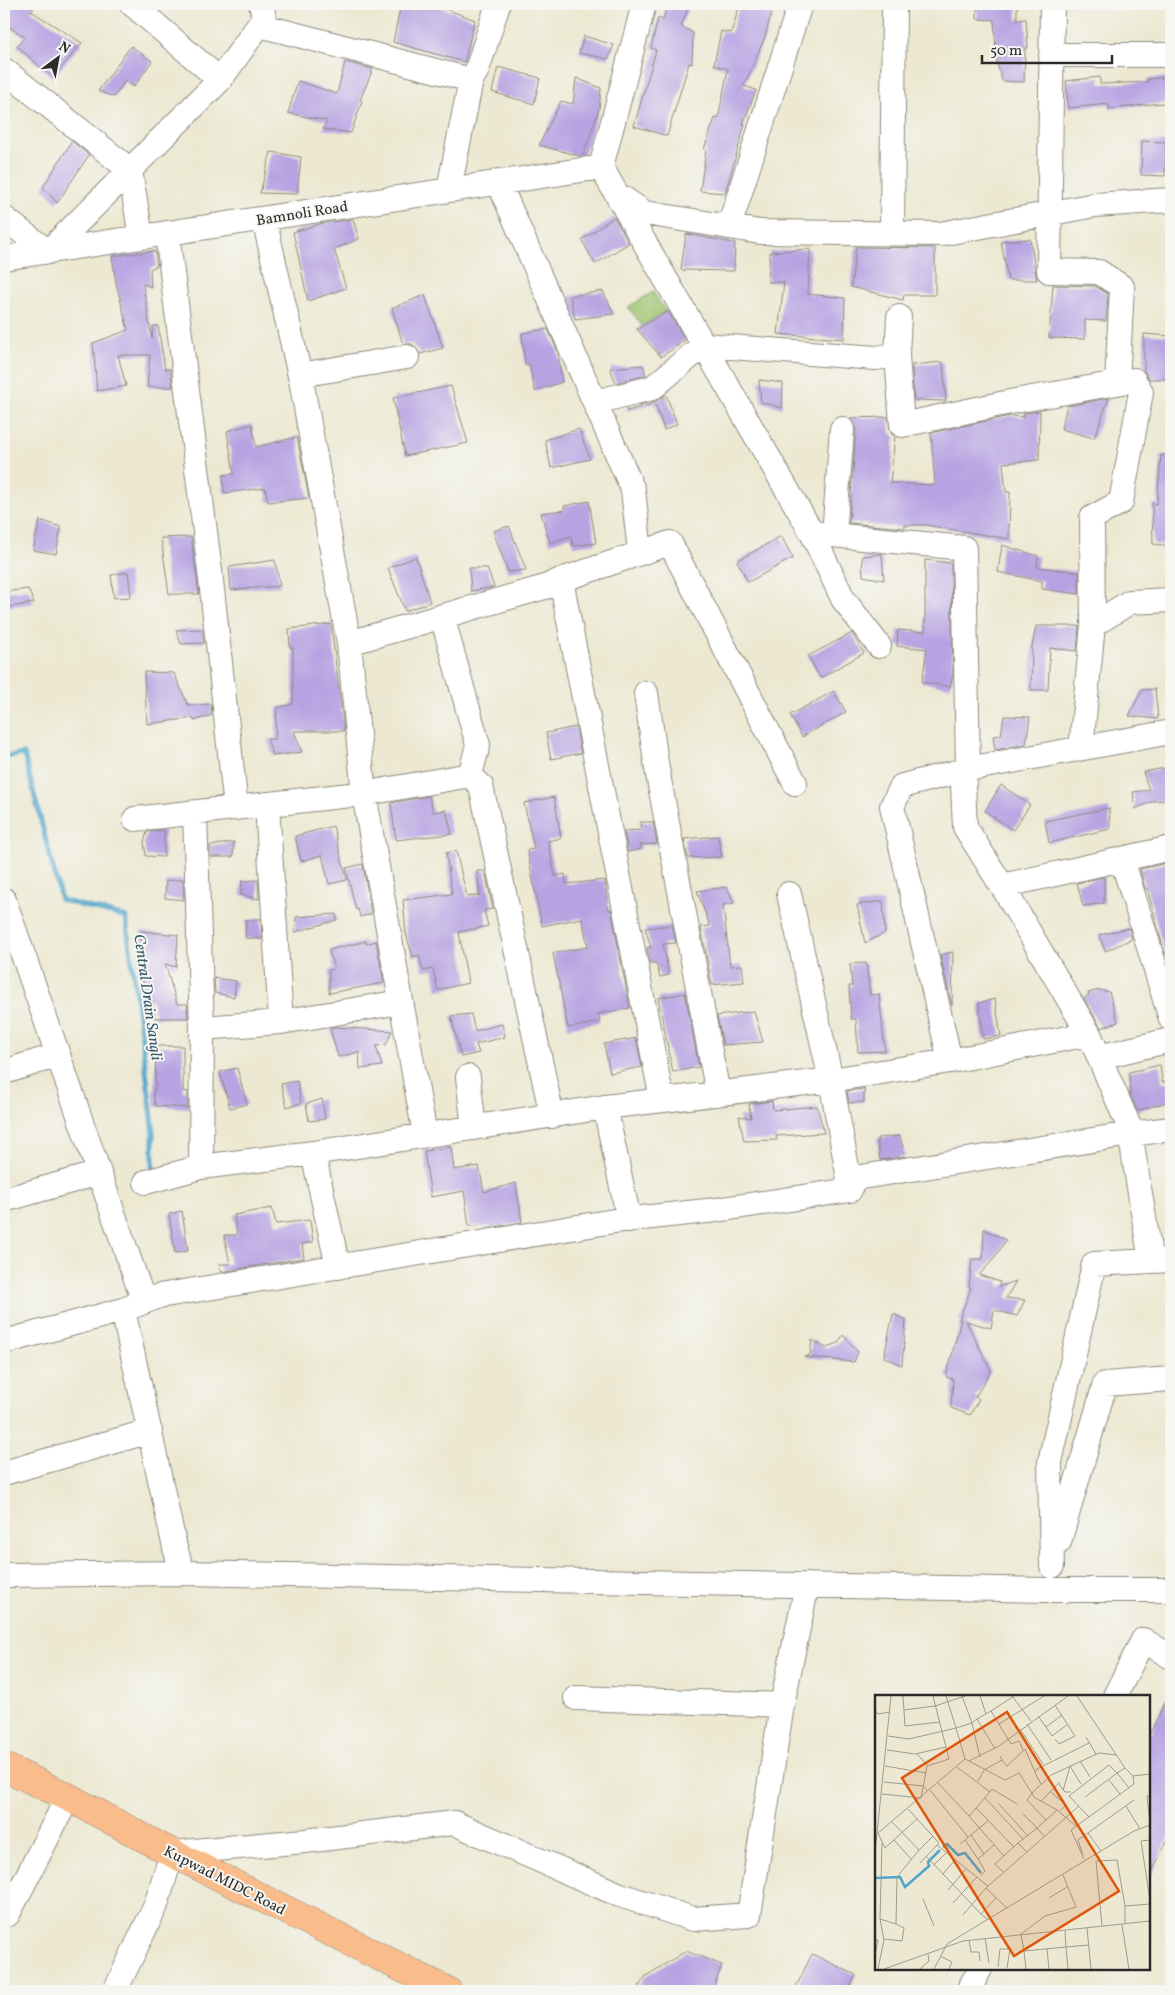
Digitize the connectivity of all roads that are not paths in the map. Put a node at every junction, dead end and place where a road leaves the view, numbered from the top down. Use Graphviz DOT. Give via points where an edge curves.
graph roads {
  1 [pos="132,4"];
  2 [pos="261,4"];
  3 [pos="498,4"];
  4 [pos="644,4"];
  5 [pos="800,4"];
  6 [pos="894,4"];
  7 [pos="1052,4"];
  8 [pos="266,27"];
  9 [pos="1052,55"];
  10 [pos="1171,55"];
  11 [pos="4,70"];
  12 [pos="220,80"];
  13 [pos="471,80"];
  14 [pos="601,167"];
  15 [pos="130,170"];
  16 [pos="498,181"];
  17 [pos="449,189"];
  18 [pos="617,195"];
  19 [pos="1171,200"];
  20 [pos="1050,214"];
  21 [pos="4,218"];
  22 [pos="264,219"];
  23 [pos="729,227"];
  24 [pos="167,233"];
  25 [pos="892,233"];
  26 [pos="142,237"];
  27 [pos="48,252"];
  28 [pos="4,258"];
  29 [pos="899,317"];
  30 [pos="704,345"];
  31 [pos="897,354"];
  32 [pos="407,357"];
  33 [pos="300,375"];
  34 [pos="1117,383"];
  35 [pos="595,402"];
  36 [pos="842,429"];
  37 [pos="823,534"];
  38 [pos="640,552"];
  39 [pos="561,580"];
  40 [pos="1171,600"];
  41 [pos="442,616"];
  42 [pos="1093,625"];
  43 [pos="349,643"];
  44 [pos="879,646"];
  45 [pos="646,692"];
  46 [pos="1171,732"];
  47 [pos="1081,748"];
  48 [pos="968,768"];
  49 [pos="470,775"];
  50 [pos="794,783"];
  51 [pos="364,794"];
  52 [pos="267,805"];
  53 [pos="236,808"];
  54 [pos="195,813"];
  55 [pos="135,819"];
  56 [pos="1171,848"];
  57 [pos="1122,859"];
  58 [pos="1002,886"];
  59 [pos="788,894"];
  60 [pos="4,900"];
  61 [pos="9,929"];
  62 [pos="401,1002"];
  63 [pos="1171,1019"];
  64 [pos="281,1022"];
  65 [pos="202,1028"];
  66 [pos="1089,1034"];
  67 [pos="1171,1040"];
  68 [pos="58,1055"];
  69 [pos="1099,1057"];
  70 [pos="950,1061"];
  71 [pos="4,1072"];
  72 [pos="468,1077"];
  73 [pos="831,1080"];
  74 [pos="718,1094"];
  75 [pos="662,1100"];
  76 [pos="605,1107"];
  77 [pos="552,1116"];
  78 [pos="474,1128"];
  79 [pos="1171,1129"];
  80 [pos="1130,1134"];
  81 [pos="425,1136"];
  82 [pos="313,1153"];
  83 [pos="201,1167"];
  84 [pos="99,1173"];
  85 [pos="849,1179"];
  86 [pos="146,1182"];
  87 [pos="4,1200"];
  88 [pos="629,1220"];
  89 [pos="1161,1260"];
  90 [pos="338,1267"];
  91 [pos="134,1306"];
  92 [pos="4,1342"];
  93 [pos="1171,1379"];
  94 [pos="150,1431"];
  95 [pos="4,1473"];
  96 [pos="1052,1566"];
  97 [pos="183,1573"];
  98 [pos="4,1575"];
  99 [pos="807,1585"];
  100 [pos="1046,1590"];
  101 [pos="1171,1590"];
  102 [pos="1171,1657"];
  103 [pos="1116,1695"];
  104 [pos="576,1698"];
  105 [pos="782,1705"];
  106 [pos="4,1767"];
  107 [pos="68,1797"];
  108 [pos="172,1854"];
  109 [pos="5,1915"];
  110 [pos="979,1970"];
  111 [pos="115,1991"];
  112 [pos="448,1991"];
  113 [pos="968,1991"];
  1 -- 12 [label="street"];
  2 -- 8 [label="street"];
  3 -- 13 [label="street"];
  4 -- 14 [label="street"];
  5 -- 23 [label="street"];
  6 -- 25 [label="street"];
  7 -- 9 [label="street"];
  8 -- 12 [label="street" via="258,26"];
  8 -- 13 [label="street"];
  9 -- 10 [label="street"];
  9 -- 20 [label="street"];
  11 -- 15 [label="street"];
  12 -- 15 [label="street"];
  13 -- 17 [label="street"];
  14 -- 16 [label="street, Bamnoli Road"];
  14 -- 18 [label="street"];
  15 -- 26 [label="street"];
  15 -- 27 [label="street"];
  16 -- 17 [label="street, Bamnoli Road"];
  16 -- 35 [label="street"];
  17 -- 22 [label="street, Bamnoli Road"];
  18 -- 23 [label="street" via="645,213"];
  18 -- 30 [label="street"];
  19 -- 20 [label="street" via="1095,205"];
  20 -- 25 [label="street" via="940,234"];
  20 -- 34 [label="street" via="1049,271 1099,272 1122,287"];
  21 -- 27 [label="street"];
  22 -- 24 [label="street, Bamnoli Road"];
  22 -- 33 [label="street"];
  23 -- 25 [label="street" via="760,232"];
  24 -- 26 [label="street, Bamnoli Road"];
  24 -- 53 [label="street"];
  26 -- 27 [label="street, Bamnoli Road"];
  27 -- 28 [label="street, Bamnoli Road"];
  29 -- 31 [label="street"];
  30 -- 31 [label="street" via="876,358"];
  30 -- 35 [label="street" via="652,388"];
  30 -- 37 [label="street"];
  31 -- 34 [label="street" via="902,425"];
  32 -- 33 [label="street"];
  33 -- 43 [label="street"];
  34 -- 42 [label="street" via="1134,380 1140,392 1121,502 1092,518"];
  35 -- 38 [label="street" via="633,490"];
  36 -- 37 [label="street"];
  37 -- 44 [label="street" via="844,599"];
  37 -- 48 [label="street" via="964,548"];
  38 -- 39 [label="street"];
  38 -- 50 [label="street" via="670,542"];
  39 -- 41 [label="street"];
  39 -- 75 [label="street"];
  40 -- 42 [label="street" via="1130,602"];
  41 -- 43 [label="street"];
  41 -- 49 [label="street" via="478,745"];
  42 -- 47 [label="street"];
  43 -- 51 [label="street"];
  45 -- 74 [label="street" via="657,769"];
  46 -- 47 [label="street"];
  47 -- 48 [label="street"];
  48 -- 58 [label="street" via="963,785 965,827"];
  48 -- 70 [label="street" via="902,786 892,806"];
  49 -- 51 [label="street"];
  49 -- 77 [label="street" via="480,786"];
  51 -- 52 [label="street"];
  51 -- 62 [label="street"];
  52 -- 53 [label="street"];
  52 -- 64 [label="street"];
  53 -- 54 [label="street"];
  54 -- 55 [label="street"];
  54 -- 65 [label="street"];
  56 -- 57 [label="street"];
  57 -- 58 [label="street"];
  57 -- 63 [label="street"];
  58 -- 66 [label="street"];
  59 -- 73 [label="street"];
  60 -- 61 [label="street"];
  61 -- 68 [label="street"];
  62 -- 64 [label="street"];
  62 -- 81 [label="street"];
  64 -- 65 [label="street"];
  65 -- 83 [label="street"];
  66 -- 69 [label="street"];
  66 -- 70 [label="street"];
  67 -- 69 [label="street"];
  68 -- 71 [label="street"];
  68 -- 84 [label="street"];
  69 -- 80 [label="street"];
  70 -- 73 [label="street"];
  72 -- 78 [label="street"];
  73 -- 74 [label="street"];
  73 -- 85 [label="street"];
  74 -- 75 [label="street"];
  75 -- 76 [label="street"];
  76 -- 77 [label="street"];
  76 -- 88 [label="street"];
  77 -- 78 [label="street"];
  78 -- 81 [label="street"];
  79 -- 80 [label="street"];
  80 -- 85 [label="street"];
  80 -- 89 [label="street"];
  81 -- 82 [label="street"];
  82 -- 83 [label="street"];
  82 -- 90 [label="street"];
  83 -- 86 [label="street"];
  84 -- 87 [label="street"];
  84 -- 91 [label="street"];
  85 -- 88 [label="street" via="850,1190"];
  88 -- 90 [label="street"];
  89 -- 96 [label="street" via="1094,1264 1050,1462"];
  90 -- 91 [label="street" via="159,1296"];
  91 -- 92 [label="street"];
  91 -- 94 [label="street"];
  93 -- 96 [label="street" via="1105,1384"];
  94 -- 95 [label="street"];
  94 -- 97 [label="street"];
  96 -- 100 [label="street"];
  97 -- 98 [label="street"];
  97 -- 99 [label="street"];
  99 -- 100 [label="street"];
  99 -- 105 [label="street"];
  100 -- 101 [label="street"];
  102 -- 103 [label="street" via="1143,1640"];
  104 -- 105 [label="street"];
  105 -- 108 [label="street" via="749,1915 693,1919 620,1895 454,1823"];
  106 -- 107 [label="main road, Kupwad MIDC Road"];
  107 -- 108 [label="main road, Kupwad MIDC Road"];
  107 -- 109 [label="street"];
  108 -- 111 [label="street" via="156,1905"];
  108 -- 112 [label="main road, Kupwad MIDC Road"];
  110 -- 113 [label="street"];
}
